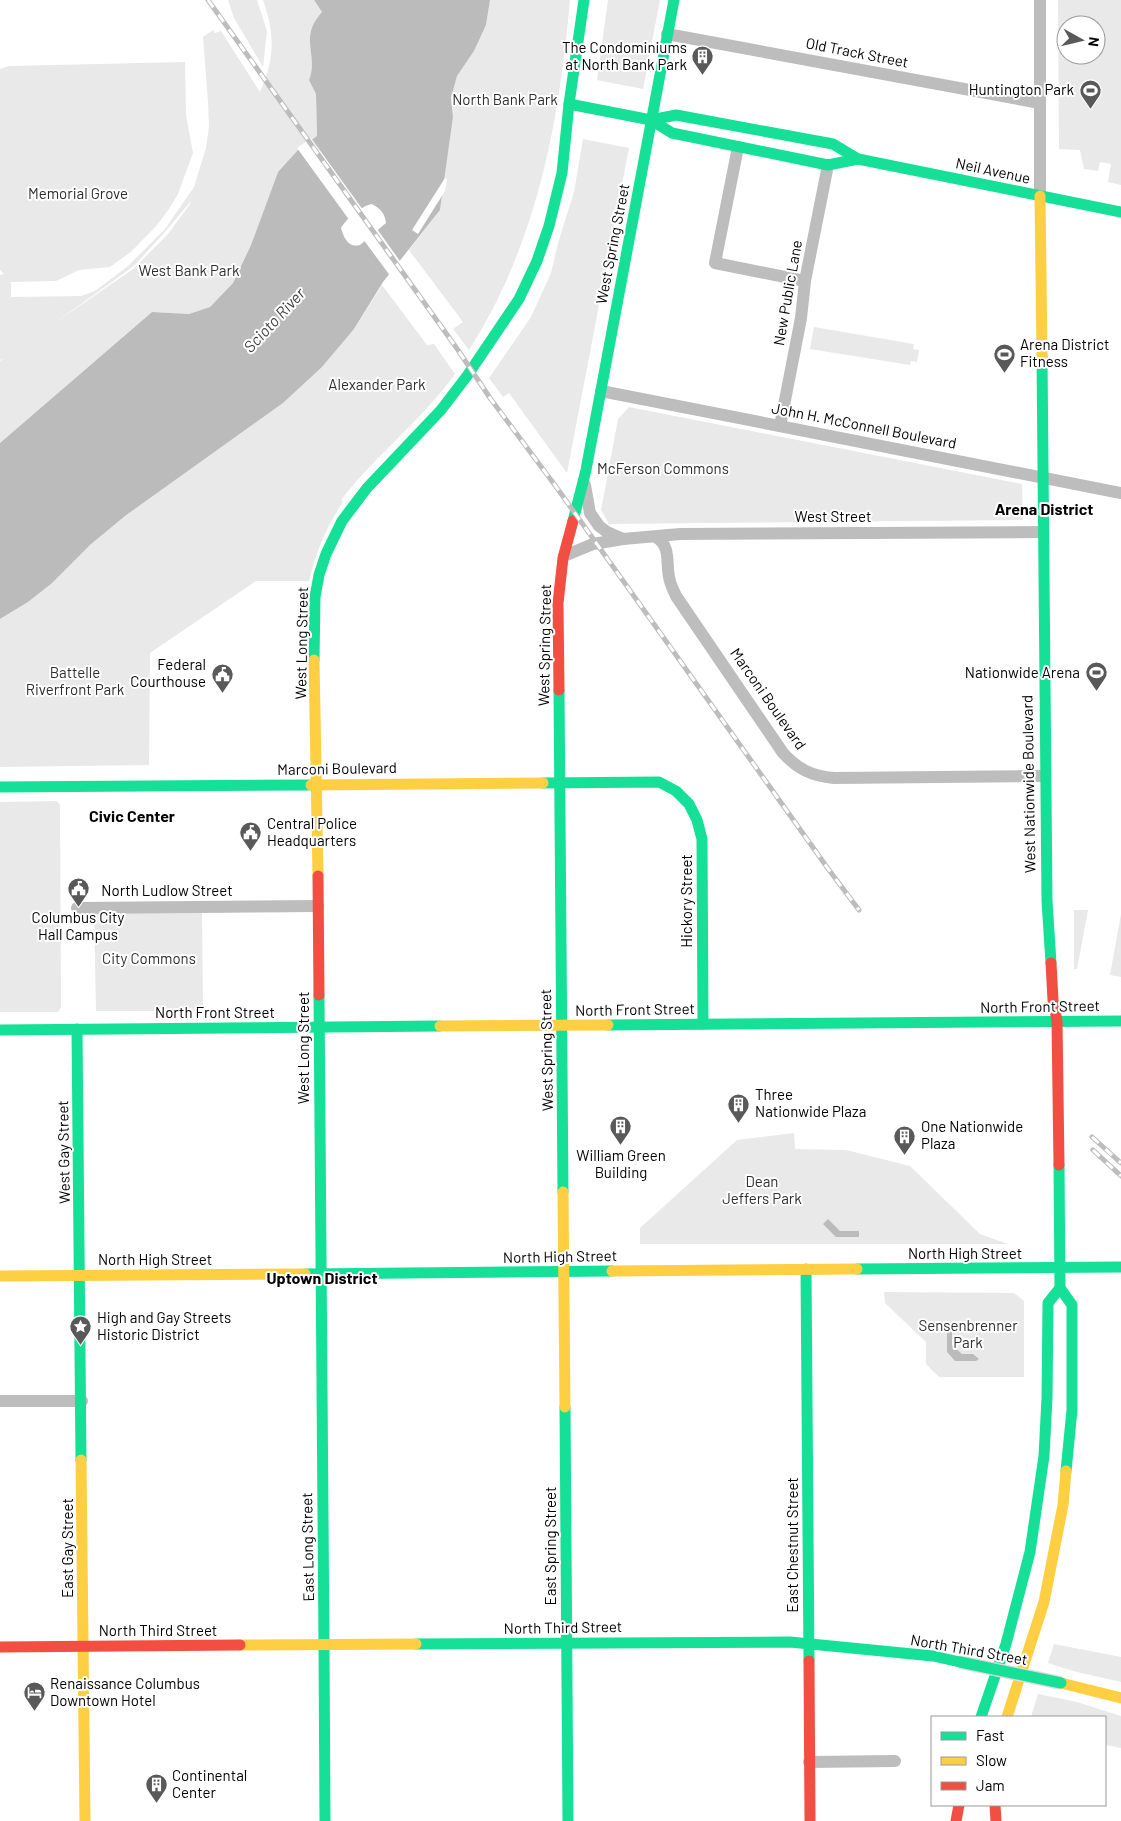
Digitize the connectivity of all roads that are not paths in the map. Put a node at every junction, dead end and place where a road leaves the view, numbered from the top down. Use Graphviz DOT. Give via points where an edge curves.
graph roads {
  1 [pos="584,0"];
  2 [pos="674,0"];
  3 [pos="1040,0"];
  4 [pos="668,34"];
  5 [pos="1040,103"];
  6 [pos="569,104"];
  7 [pos="651,120"];
  8 [pos="738,147"];
  9 [pos="858,159"];
  10 [pos="828,165"];
  11 [pos="1040,196"];
  12 [pos="1121,212"];
  13 [pos="806,281"];
  14 [pos="601,391"];
  15 [pos="780,426"];
  16 [pos="1043,477"];
  17 [pos="584,478"];
  18 [pos="1121,493"];
  19 [pos="1043,532"];
  20 [pos="656,537"];
  21 [pos="622,539"];
  22 [pos="564,556"];
  23 [pos="1045,776"];
  24 [pos="559,783"];
  25 [pos="317,785"];
  26 [pos="0,787"];
  27 [pos="672,788"];
  28 [pos="318,906"];
  29 [pos="77,908"];
  30 [pos="1057,1021"];
  31 [pos="1121,1021"];
  32 [pos="703,1024"];
  33 [pos="562,1026"];
  34 [pos="319,1028"];
  35 [pos="77,1029"];
  36 [pos="0,1030"];
  37 [pos="1121,1266"];
  38 [pos="1060,1267"];
  39 [pos="806,1270"];
  40 [pos="564,1272"];
  41 [pos="320,1274"];
  42 [pos="0,1276"];
  43 [pos="81,1276"];
  44 [pos="1060,1288"];
  45 [pos="0,1401"];
  46 [pos="82,1401"];
  47 [pos="566,1643"];
  48 [pos="809,1644"];
  49 [pos="324,1645"];
  50 [pos="84,1647"];
  51 [pos="0,1648"];
  52 [pos="1121,1698"];
  53 [pos="982,1716"];
  54 [pos="1007,1716"];
  55 [pos="895,1761"];
  56 [pos="810,1762"];
  57 [pos="959,1806"];
  58 [pos="995,1806"];
  59 [pos="85,1821"];
  60 [pos="325,1821"];
  61 [pos="568,1821"];
  62 [pos="810,1821"];
  63 [pos="956,1821"];
  64 [pos="996,1821"];
  1 -- 6 [label="main road, West Long Street"];
  2 -- 4 [label="main road, West Spring Street"];
  3 -- 5 [label="street, West Nationwide Boulevard"];
  4 -- 5 [label="street, Old Track Street"];
  4 -- 7 [label="main road, West Spring Street"];
  5 -- 11 [label="street, West Nationwide Boulevard"];
  6 -- 7 [label="main road, Neil Avenue"];
  6 -- 25 [label="main road, West Long Street" via="562,173 553,211 537,261 519,298 441,410 355,503 342,521 318,575 315,596"];
  7 -- 8 [label="main road, Neil Avenue" via="672,133"];
  7 -- 9 [label="main road, Neil Avenue" via="676,115 833,144"];
  7 -- 14 [label="main road, West Spring Street"];
  8 -- 10 [label="main road, Neil Avenue"];
  8 -- 13 [label="street" via="715,263"];
  9 -- 10 [label="main road" via="834,156"];
  9 -- 11 [label="main road, Neil Avenue"];
  10 -- 13 [label="street, New Public Lane"];
  11 -- 12 [label="main road, Neil Avenue"];
  11 -- 16 [label="main road, West Nationwide Boulevard"];
  13 -- 15 [label="street, New Public Lane"];
  14 -- 15 [label="street, John H. McConnell Boulevard"];
  14 -- 17 [label="main road, West Spring Street"];
  15 -- 16 [label="street, John H. McConnell Boulevard"];
  16 -- 18 [label="street, John H. McConnell Boulevard"];
  16 -- 19 [label="main road, West Nationwide Boulevard"];
  17 -- 21 [label="street" via="590,513 601,528"];
  17 -- 22 [label="main road, West Spring Street"];
  19 -- 20 [label="street, West Street" via="690,534"];
  19 -- 23 [label="main road, West Nationwide Boulevard"];
  20 -- 21 [label="street, West Street"];
  20 -- 23 [label="street, Marconi Boulevard" via="666,547 669,579 676,596 783,753 799,769 820,777 834,778"];
  21 -- 22 [label="street, West Street" via="593,544"];
  22 -- 24 [label="main road, West Spring Street" via="558,603"];
  23 -- 30 [label="main road, West Nationwide Boulevard" via="1048,936"];
  24 -- 25 [label="main road, Marconi Boulevard"];
  24 -- 27 [label="main road, Marconi Boulevard" via="648,781"];
  24 -- 33 [label="main road, West Spring Street"];
  25 -- 26 [label="main road, Marconi Boulevard"];
  25 -- 28 [label="main road, West Long Street"];
  27 -- 32 [label="main road, Hickory Street" via="693,809 702,839"];
  28 -- 29 [label="street, North Ludlow Street"];
  28 -- 34 [label="main road, West Long Street"];
  30 -- 31 [label="main road, North Front Street"];
  30 -- 32 [label="main road, North Front Street"];
  30 -- 38 [label="main road, West Nationwide Boulevard"];
  32 -- 33 [label="main road, North Front Street"];
  33 -- 34 [label="main road, North Front Street"];
  33 -- 40 [label="main road, West Spring Street"];
  34 -- 35 [label="main road, North Front Street"];
  34 -- 41 [label="main road, West Long Street"];
  35 -- 36 [label="main road, North Front Street"];
  35 -- 43 [label="main road, West Gay Street"];
  37 -- 38 [label="main road, North High Street"];
  38 -- 39 [label="main road, North High Street"];
  38 -- 44 [label="main road, West Nationwide Boulevard"];
  39 -- 40 [label="main road, North High Street"];
  39 -- 48 [label="main road, East Chestnut Street"];
  40 -- 41 [label="main road, North High Street"];
  40 -- 47 [label="main road, East Spring Street"];
  41 -- 43 [label="main road, North High Street"];
  41 -- 49 [label="main road, East Long Street"];
  42 -- 43 [label="main road, North High Street"];
  43 -- 46 [label="main road, East Gay Street"];
  44 -- 53 [label="main road" via="1048,1303 1044,1456 1030,1552 1006,1644"];
  44 -- 54 [label="main road" via="1072,1305 1072,1410 1063,1505 1044,1602"];
  45 -- 46 [label="street"];
  46 -- 50 [label="main road, East Gay Street"];
  47 -- 48 [label="main road, North Third Street" via="754,1641"];
  47 -- 49 [label="main road, North Third Street"];
  47 -- 61 [label="main road, East Spring Street"];
  48 -- 52 [label="main road, North Third Street, bridge" via="933,1656"];
  48 -- 56 [label="main road, East Chestnut Street"];
  49 -- 50 [label="main road, North Third Street"];
  49 -- 60 [label="main road, East Long Street"];
  50 -- 51 [label="main road, North Third Street"];
  50 -- 59 [label="main road, East Gay Street"];
  55 -- 56 [label="street"];
  56 -- 62 [label="main road, East Chestnut Street"];
  57 -- 63 [label="main road"];
  58 -- 64 [label="main road"];
}
